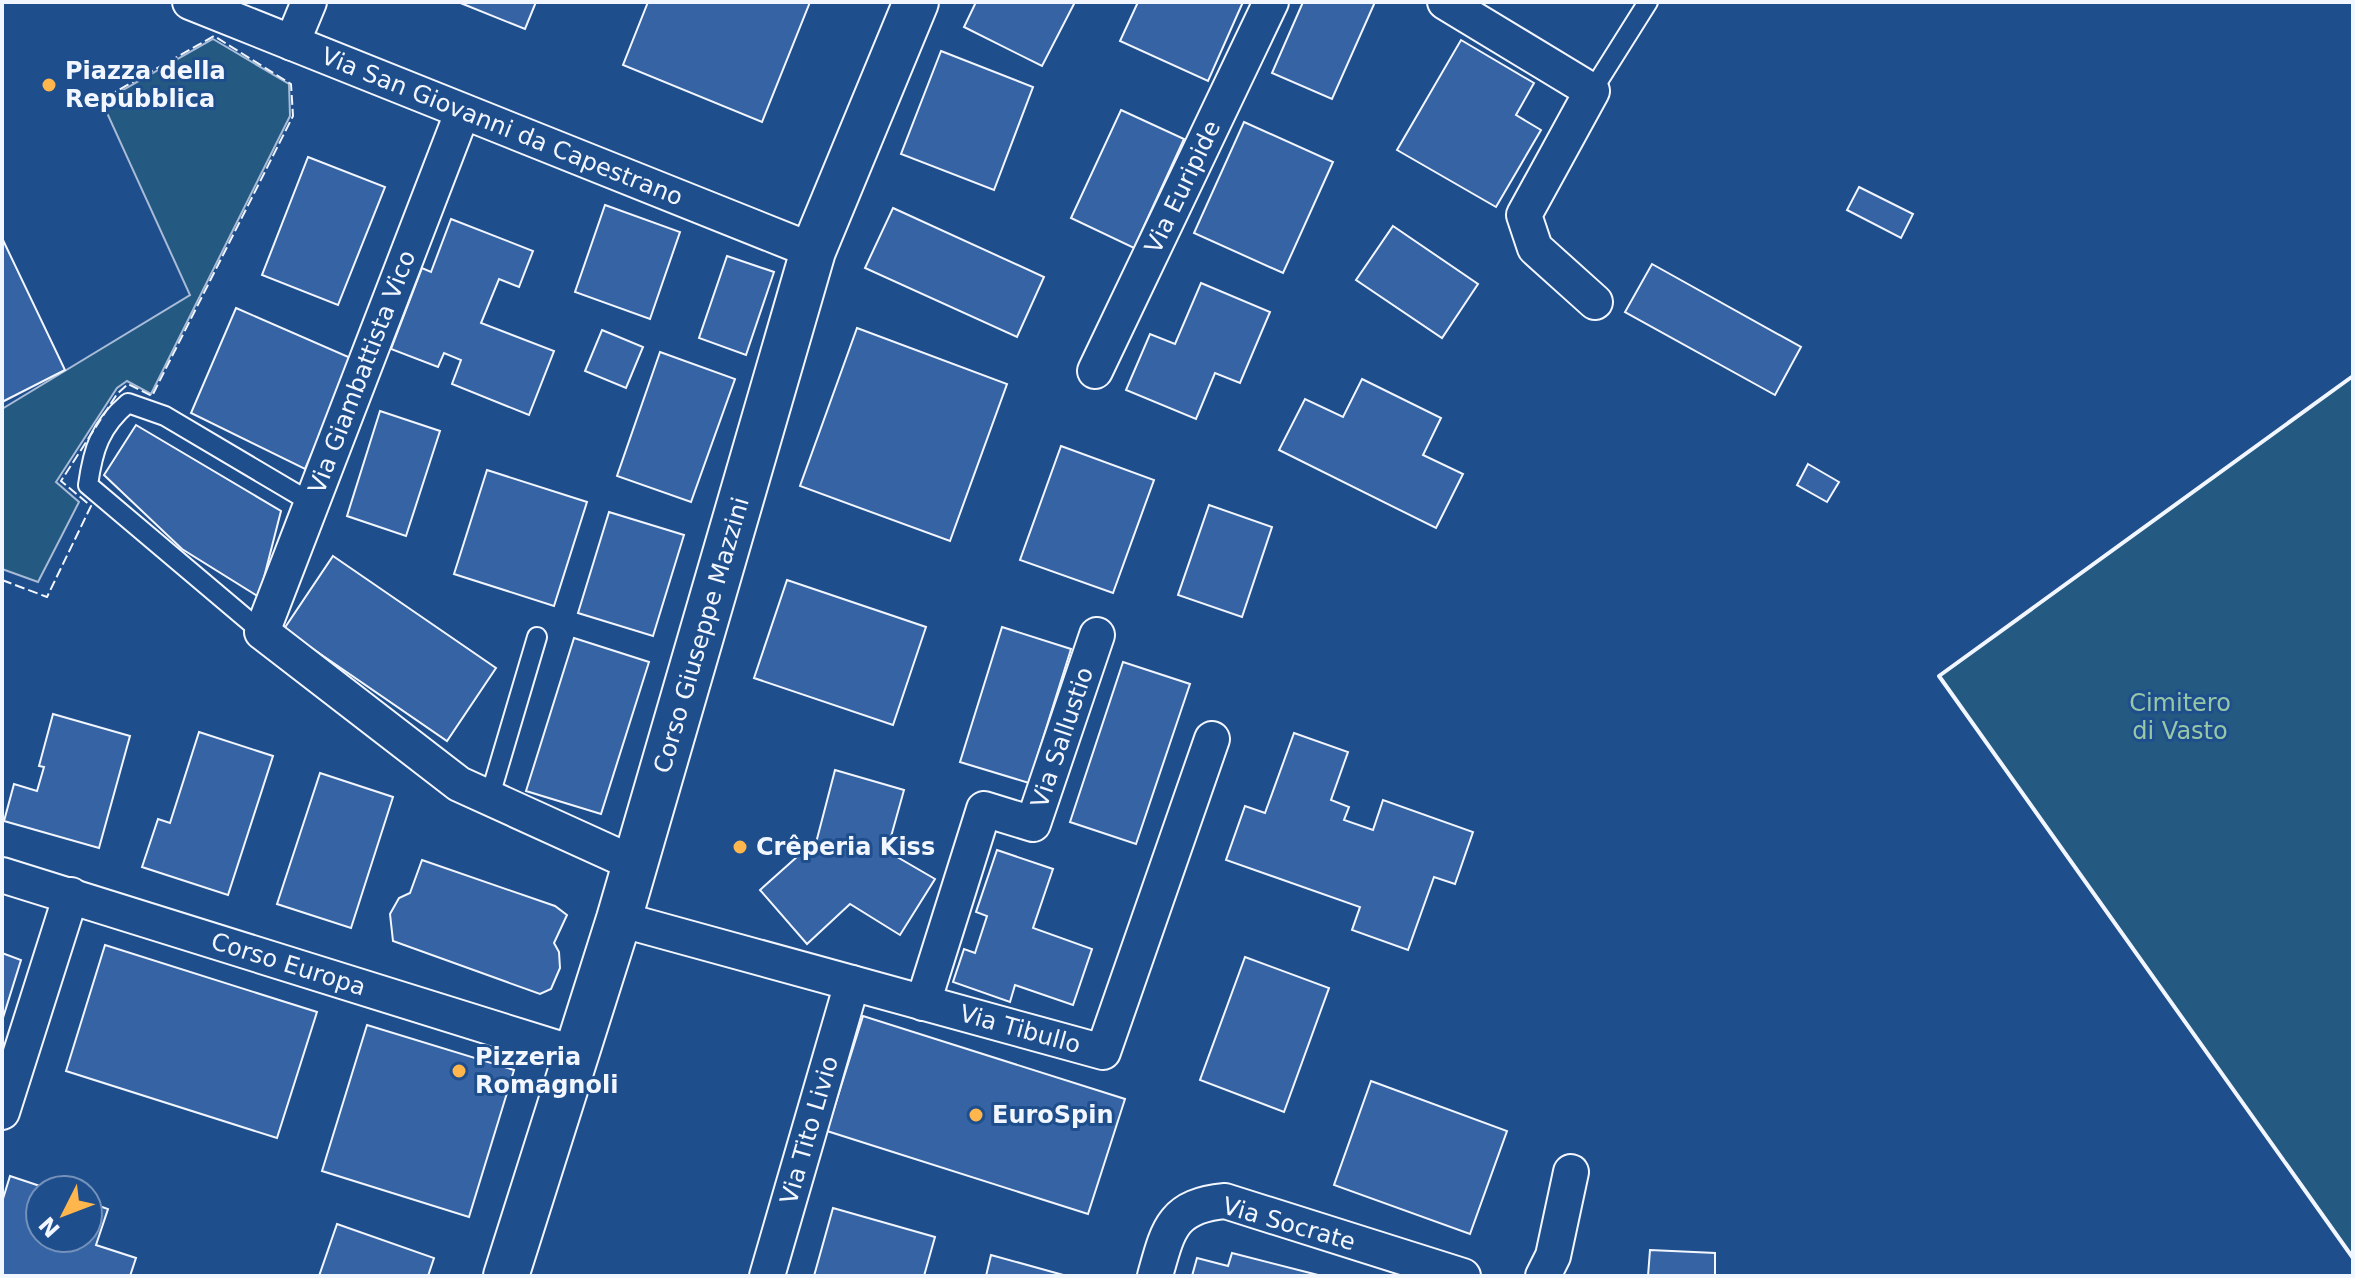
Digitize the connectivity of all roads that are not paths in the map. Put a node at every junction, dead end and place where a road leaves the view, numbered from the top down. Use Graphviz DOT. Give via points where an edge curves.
graph roads {
  1 [pos="190,2"];
  2 [pos="309,2"];
  3 [pos="916,2"];
  4 [pos="1271,2"];
  5 [pos="1445,2"];
  6 [pos="1648,2"];
  7 [pos="292,43"];
  8 [pos="1592,91"];
  9 [pos="462,113"];
  10 [pos="813,251"];
  11 [pos="1595,302"];
  12 [pos="1095,371"];
  13 [pos="312,503"];
  14 [pos="262,632"];
  15 [pos="1097,635"];
  16 [pos="537,637"];
  17 [pos="1212,739"];
  18 [pos="489,799"];
  19 [pos="635,864"];
  20 [pos="2,875"];
  21 [pos="71,895"];
  22 [pos="619,919"];
  23 [pos="852,983"];
  24 [pos="923,1003"];
  25 [pos="576,1054"];
  26 [pos="2,1112"];
  27 [pos="1571,1172"];
  28 [pos="506,1276"];
  29 [pos="767,1276"];
  30 [pos="1155,1276"];
  31 [pos="1463,1276"];
  32 [pos="1543,1276"];
  1 -- 7 [label="street, Via San Giovanni da Capestrano"];
  2 -- 7 [label="street"];
  3 -- 10 [label="main road, Corso Giuseppe Mazzini"];
  4 -- 12 [label="street, Via Euripide"];
  5 -- 8 [label="street"];
  6 -- 8 [label="lane"];
  7 -- 9 [label="street, Via San Giovanni da Capestrano"];
  8 -- 11 [label="street" via="1524,215 1535,248"];
  9 -- 10 [label="street, Via San Giovanni da Capestrano"];
  9 -- 13 [label="street, Via Giambattista Vico"];
  10 -- 19 [label="main road, Corso Giuseppe Mazzini"];
  13 -- 14 [label="street, Via Giambattista Vico"];
  13 -- 14 [label="lane" via="165,416 128,403 109,420 92,458 88,485"];
  14 -- 18 [label="street" via="459,784"];
  15 -- 24 [label="street, Via Sallustio" via="1033,824 984,809"];
  16 -- 18 [label="lane"];
  17 -- 24 [label="street, Via Tibullo" via="1103,1052"];
  18 -- 19 [label="street"];
  19 -- 22 [label="main road, Corso Giuseppe Mazzini"];
  20 -- 21 [label="street, Corso Europa"];
  21 -- 25 [label="street, Corso Europa"];
  21 -- 26 [label="street"];
  22 -- 23 [label="street, Via Tibullo"];
  22 -- 25 [label="main road, Corso Giuseppe Mazzini"];
  23 -- 24 [label="street, Via Tibullo"];
  23 -- 29 [label="street, Via Tito Livio"];
  25 -- 28 [label="main road, Corso Giuseppe Mazzini"];
  27 -- 32 [label="street" via="1553,1256"];
  30 -- 31 [label="street, Via Socrate" via="1166,1236 1187,1209 1225,1201"];
}
